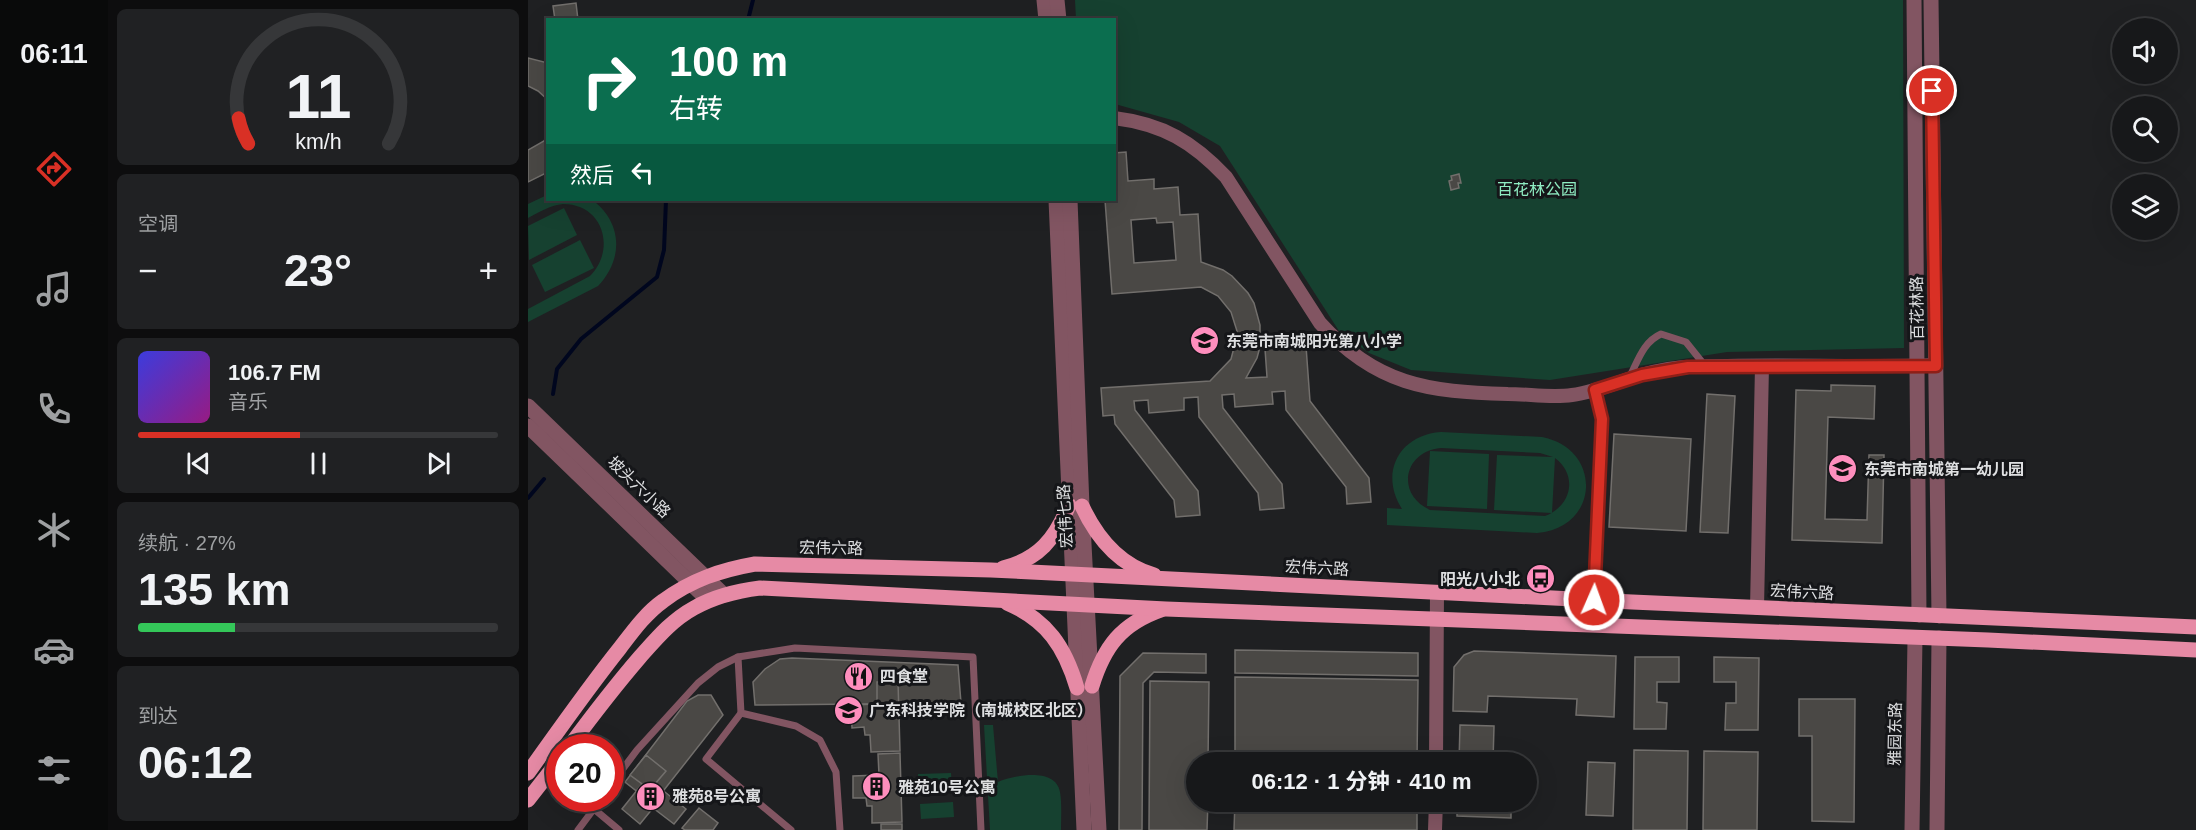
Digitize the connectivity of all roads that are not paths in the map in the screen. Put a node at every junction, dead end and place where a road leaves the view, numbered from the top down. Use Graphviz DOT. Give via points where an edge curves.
graph roads {
  1 [pos="1044,0"];
  2 [pos="1057,0"];
  3 [pos="1914,0"];
  4 [pos="1930,0"];
  5 [pos="1046,18"];
  6 [pos="1059,18"];
  7 [pos="1116,118"];
  8 [pos="1056,201"];
  9 [pos="1070,201"];
  10 [pos="1706,366"];
  11 [pos="1762,366"];
  12 [pos="1917,366"];
  13 [pos="1936,366"];
  14 [pos="1629,380"];
  15 [pos="1595,390"];
  16 [pos="528,406"];
  17 [pos="528,426"];
  18 [pos="1076,506"];
  19 [pos="991,570"];
  20 [pos="1079,575"];
  21 [pos="706,576"];
  22 [pos="1168,579"];
  23 [pos="691,583"];
  24 [pos="1437,592"];
  25 [pos="724,595"];
  26 [pos="708,600"];
  27 [pos="999,600"];
  28 [pos="1594,600"];
  29 [pos="1080,604"];
  30 [pos="1757,608"];
  31 [pos="1166,609"];
  32 [pos="1919,615"];
  33 [pos="1939,616"];
  34 [pos="1437,619"];
  35 [pos="2196,627"];
  36 [pos="1915,638"];
  37 [pos="1939,638"];
  38 [pos="2196,650"];
  39 [pos="738,657"];
  40 [pos="1084,687"];
  41 [pos="741,713"];
  42 [pos="579,734"];
  43 [pos="1436,752"];
  44 [pos="624,767"];
  45 [pos="528,773"];
  46 [pos="546,781"];
  47 [pos="528,800"];
  48 [pos="592,812"];
  49 [pos="598,812"];
  50 [pos="1436,812"];
  51 [pos="578,830"];
  52 [pos="619,830"];
  53 [pos="791,830"];
  54 [pos="840,830"];
  55 [pos="981,830"];
  56 [pos="1084,830"];
  57 [pos="1098,830"];
  58 [pos="1435,830"];
  59 [pos="1912,830"];
  60 [pos="1937,830"];
  1 -- 5 [label="street"];
  2 -- 6 [label="street"];
  3 -- 12 [label="street, 百花林路"];
  4 -- 13 [label="street, 百花林路"];
  7 -- 15 [label="street" via="1158,127 1184,139 1206,156 1226,177 1320,322 1367,364 1425,387 1570,395"];
  8 -- 18 [label="street, 宏伟七路"];
  9 -- 18 [label="street, 宏伟七路"];
  10 -- 11 [label="street"];
  10 -- 14 [label="street"];
  10 -- 14 [label="lane" via="1686,342 1661,334 1646,345"];
  11 -- 12 [label="street"];
  11 -- 30 [label="street"];
  12 -- 13 [label="street"];
  12 -- 32 [label="street, 百花林路"];
  13 -- 33 [label="street, 百花林路"];
  14 -- 15 [label="street"];
  15 -- 28 [label="lane" via="1602,419"];
  16 -- 21 [label="street, 坡头六小路"];
  17 -- 23 [label="street, 坡头六小路"];
  18 -- 19 [label="main road" via="1040,551 1017,564"];
  18 -- 20 [label="street, 宏伟七路"];
  18 -- 22 [label="main road" via="1116,554 1146,573"];
  19 -- 20 [label="main road, 宏伟六路"];
  19 -- 21 [label="main road, 宏伟六路" via="755,564"];
  20 -- 22 [label="main road, 宏伟六路"];
  20 -- 29 [label="street, 宏伟七路"];
  21 -- 23 [label="main road, 宏伟六路"];
  21 -- 25 [label="street, 坡头六小路"];
  22 -- 24 [label="main road, 宏伟六路"];
  23 -- 26 [label="street, 坡头六小路"];
  23 -- 45 [label="main road, 宏伟六路" via="648,612"];
  24 -- 28 [label="main road, 宏伟六路"];
  24 -- 34 [label="street"];
  25 -- 26 [label="main road"];
  25 -- 27 [label="main road" via="760,588"];
  26 -- 42 [label="main road" via="663,632"];
  27 -- 29 [label="main road"];
  27 -- 40 [label="main road" via="1042,624 1058,642"];
  28 -- 30 [label="main road, 宏伟六路"];
  29 -- 31 [label="main road"];
  29 -- 40 [label="street, 宏伟七路"];
  30 -- 32 [label="main road, 宏伟六路"];
  31 -- 34 [label="main road"];
  31 -- 40 [label="main road" via="1125,628"];
  32 -- 33 [label="main road, 宏伟六路"];
  33 -- 35 [label="main road, 宏伟六路"];
  34 -- 36 [label="main road"];
  34 -- 43 [label="street"];
  36 -- 37 [label="main road"];
  36 -- 59 [label="street, 雅园东路"];
  37 -- 38 [label="main road"];
  37 -- 60 [label="street"];
  39 -- 41 [label="lane"];
  39 -- 44 [label="lane" via="698,683"];
  39 -- 55 [label="lane" via="795,648 974,657"];
  40 -- 56 [label="street, 宏伟七路"];
  40 -- 57 [label="street, 宏伟七路"];
  41 -- 53 [label="lane" via="706,759"];
  41 -- 54 [label="lane" via="796,726 820,740 836,772"];
  46 -- 47 [label="main road"];
  48 -- 51 [label="lane"];
  49 -- 52 [label="lane"];
  50 -- 58 [label="street"];
}
